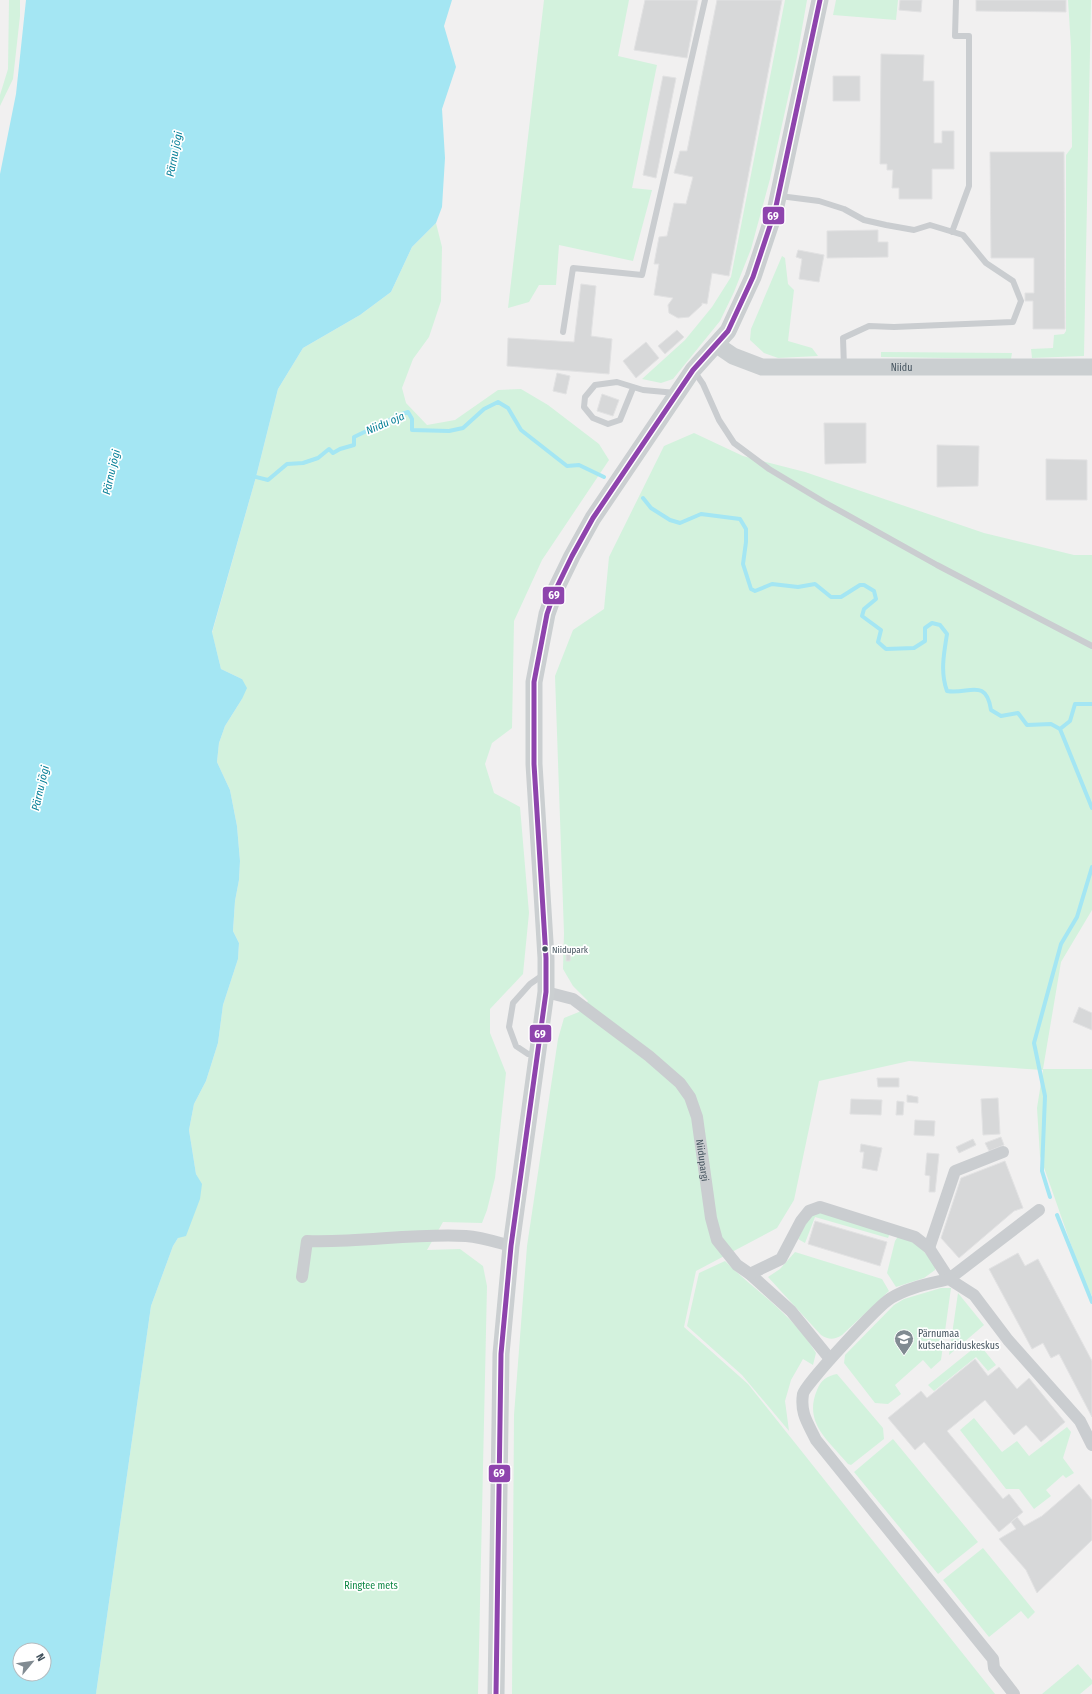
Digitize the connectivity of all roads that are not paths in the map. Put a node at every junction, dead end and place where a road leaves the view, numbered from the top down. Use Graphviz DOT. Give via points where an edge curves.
graph roads {
  1 [pos="704,0"];
  2 [pos="820,0"];
  3 [pos="956,0"];
  4 [pos="779,195"];
  5 [pos="952,232"];
  6 [pos="563,332"];
  7 [pos="717,345"];
  8 [pos="844,367"];
  9 [pos="1092,367"];
  10 [pos="693,370"];
  11 [pos="633,388"];
  12 [pos="677,393"];
  13 [pos="1092,646"];
  14 [pos="546,974"];
  15 [pos="546,992"];
  16 [pos="538,1054"];
  17 [pos="1003,1152"];
  18 [pos="1039,1210"];
  19 [pos="511,1246"];
  20 [pos="928,1248"];
  21 [pos="750,1274"];
  22 [pos="302,1277"];
  23 [pos="949,1279"];
  24 [pos="830,1358"];
  25 [pos="1092,1445"];
  26 [pos="496,1694"];
  27 [pos="1014,1694"];
  1 -- 6 [label="lane" via="642,276 573,268"];
  2 -- 4 [label="main road"];
  3 -- 5 [label="lane" via="955,36 969,36 969,186"];
  4 -- 5 [label="lane" via="819,201 844,209 864,220 886,225 914,230 930,226"];
  4 -- 7 [label="main road" via="752,277 728,331"];
  5 -- 8 [label="lane" via="963,235 986,263 1013,281 1021,301 1013,322 869,326 843,338"];
  7 -- 8 [label="main road, Niidu" via="733,356 762,367"];
  7 -- 10 [label="main road"];
  8 -- 9 [label="main road, Niidu"];
  10 -- 12 [label="main road"];
  10 -- 13 [label="lane" via="734,444 769,469 937,565"];
  11 -- 11 [label="lane" via="620,420 608,424 593,418 584,407 585,397 596,385 616,382"];
  11 -- 12 [label="lane"];
  12 -- 14 [label="main road" via="593,518 555,591 547,614 534,682 534,764"];
  14 -- 15 [label="main road"];
  14 -- 16 [label="lane" via="530,984 513,1003 509,1027 516,1046 528,1054"];
  15 -- 16 [label="main road"];
  15 -- 21 [label="street, Niidupargi" via="573,999 680,1083 690,1097 697,1117 711,1218 717,1240 737,1266"];
  16 -- 19 [label="main road"];
  17 -- 20 [label="street" via="955,1171"];
  18 -- 23 [label="street"];
  19 -- 22 [label="street" via="468,1236 307,1241"];
  19 -- 26 [label="main road" via="502,1354"];
  20 -- 21 [label="street" via="915,1236 820,1207 809,1211 801,1221 781,1260"];
  20 -- 23 [label="street"];
  21 -- 24 [label="street, Niidupargi" via="791,1312"];
  23 -- 24 [label="street" via="916,1287 890,1298"];
  23 -- 25 [label="street" via="974,1295 1008,1340 1080,1421"];
  24 -- 27 [label="street" via="804,1393 803,1415 816,1440 994,1659 994,1668"];
}
